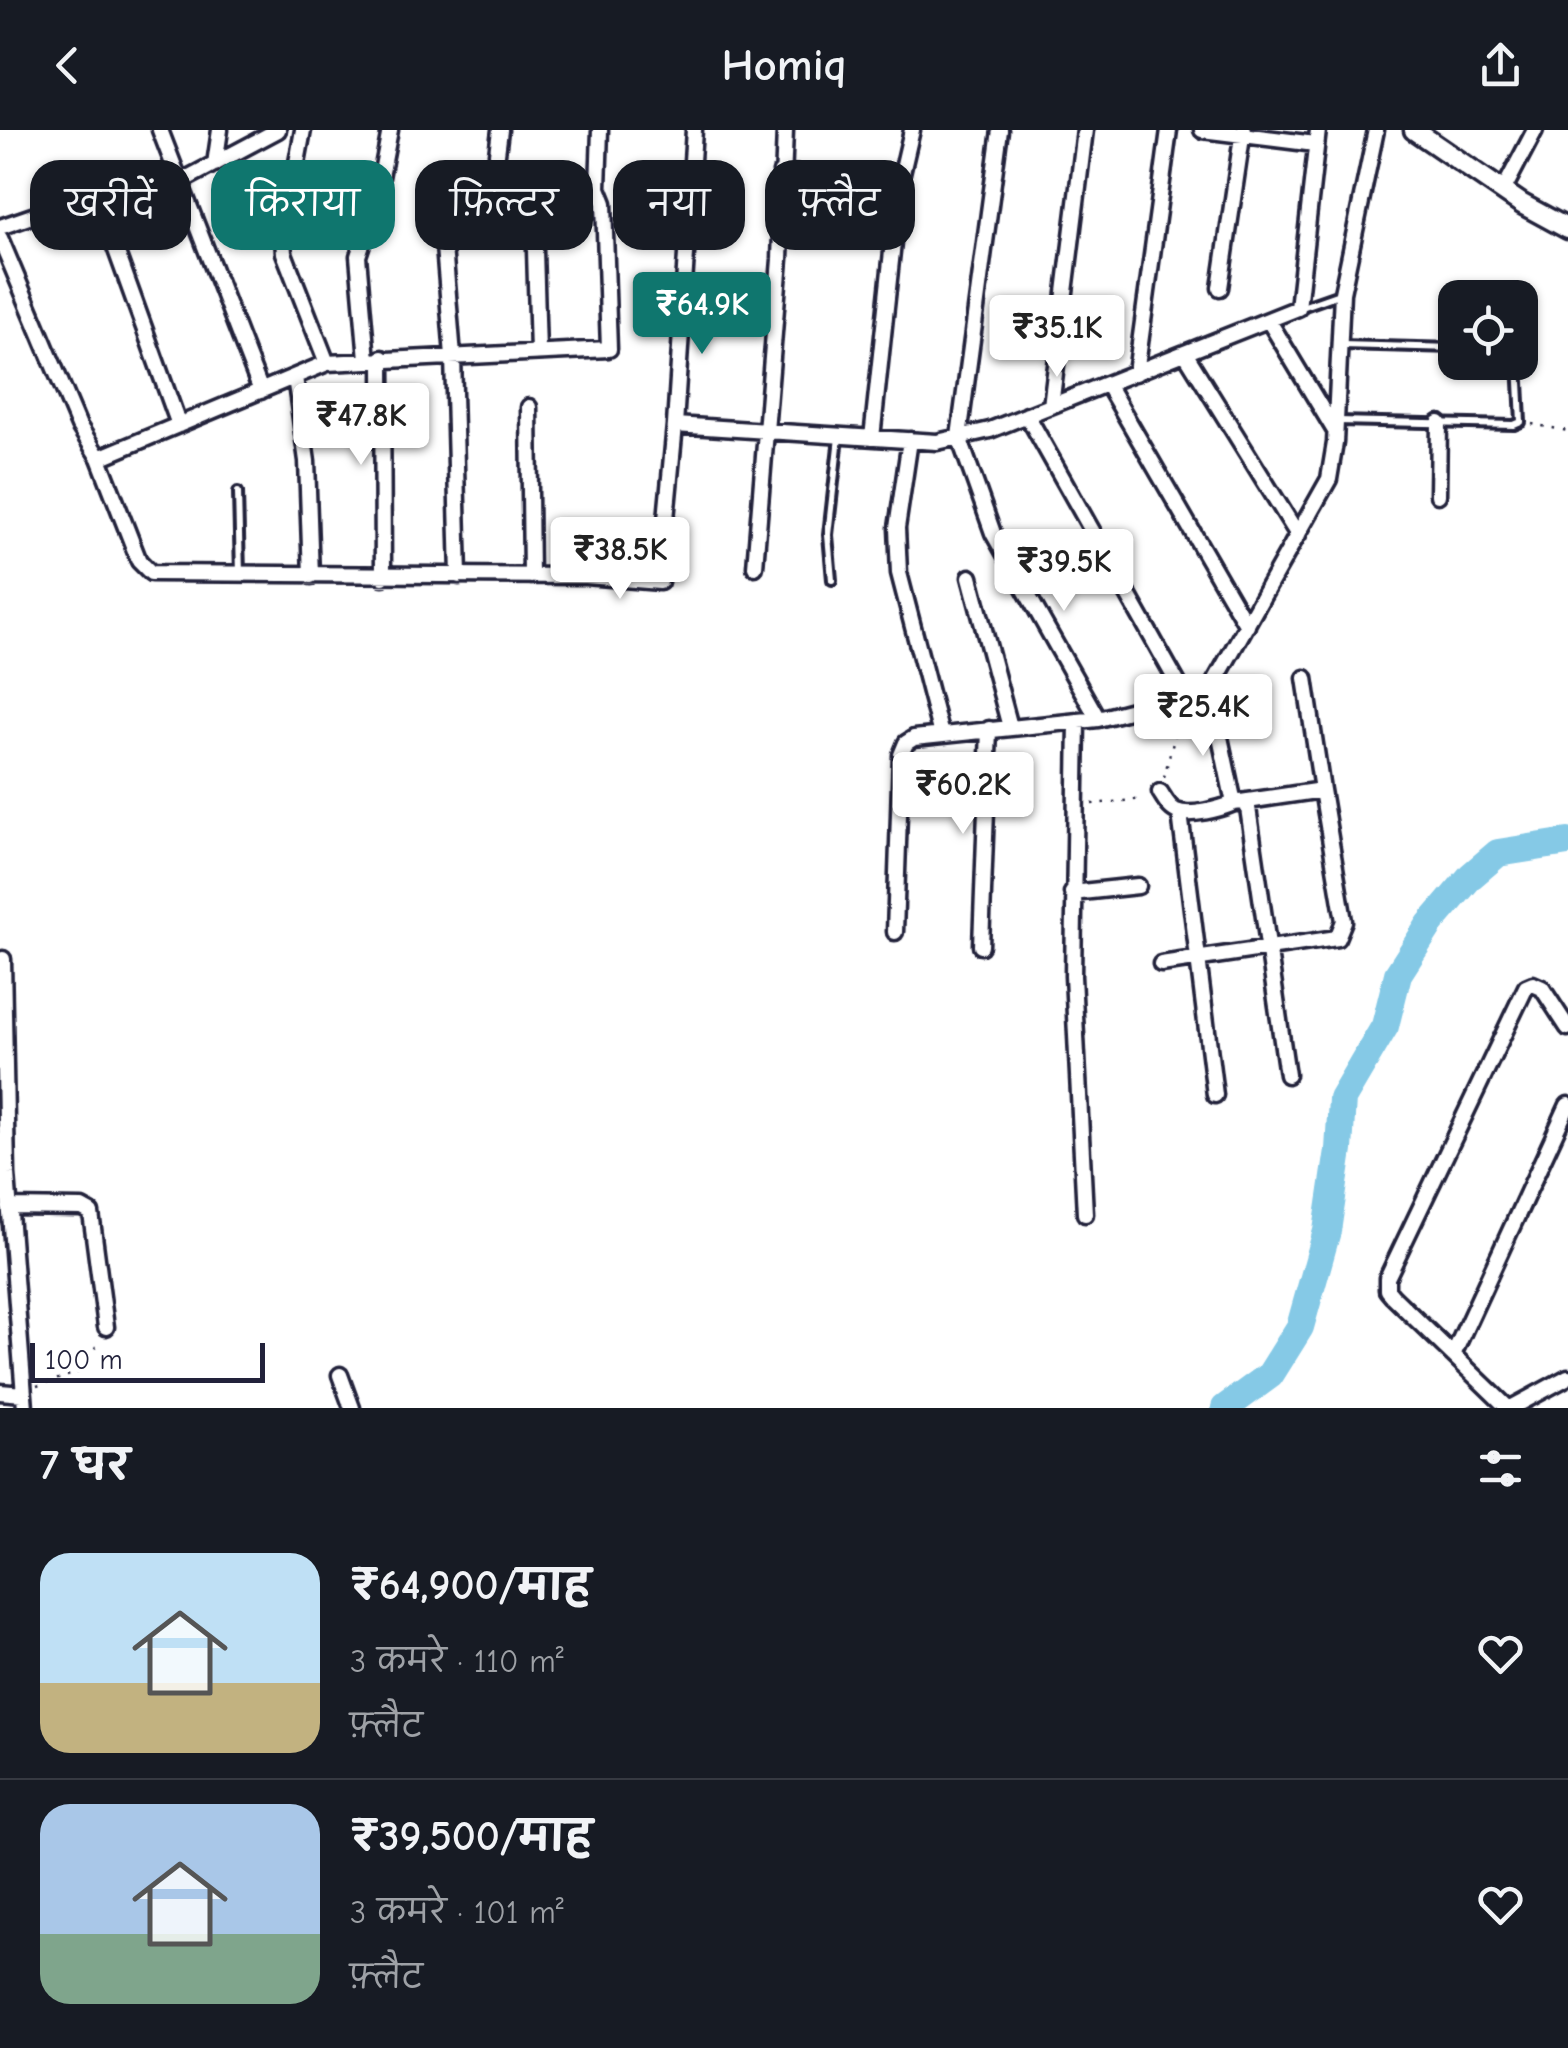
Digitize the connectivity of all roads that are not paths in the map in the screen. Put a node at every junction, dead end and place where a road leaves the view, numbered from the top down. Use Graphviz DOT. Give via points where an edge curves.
graph roads {
  1 [pos="160,130"];
  2 [pos="220,130"];
  3 [pos="278,130"];
  4 [pos="304,130"];
  5 [pos="390,130"];
  6 [pos="500,130"];
  7 [pos="600,130"];
  8 [pos="694,130"];
  9 [pos="785,130"];
  10 [pos="912,130"];
  11 [pos="1000,130"];
  12 [pos="1085,130"];
  13 [pos="1169,130"];
  14 [pos="1202,130"];
  15 [pos="1376,130"];
  16 [pos="1414,130"];
  17 [pos="1535,130"];
  18 [pos="1243,132"];
  19 [pos="1317,137"];
  20 [pos="498,154"];
  21 [pos="172,160"];
  22 [pos="216,160"];
  23 [pos="222,160"];
  24 [pos="782,160"];
  25 [pos="906,160"];
  26 [pos="1503,191"];
  27 [pos="191,210"];
  28 [pos="0,227"];
  29 [pos="1568,228"];
  30 [pos="0,238"];
  31 [pos="444,250"];
  32 [pos="535,250"];
  33 [pos="780,250"];
  34 [pos="893,250"];
  35 [pos="1220,288"];
  36 [pos="1342,293"];
  37 [pos="1298,308"];
  38 [pos="1269,320"];
  39 [pos="1340,345"];
  40 [pos="1438,348"];
  41 [pos="538,352"];
  42 [pos="1186,353"];
  43 [pos="453,356"];
  44 [pos="374,359"];
  45 [pos="327,364"];
  46 [pos="1136,372"];
  47 [pos="295,377"];
  48 [pos="1519,380"];
  49 [pos="1107,384"];
  50 [pos="261,391"];
  51 [pos="1051,406"];
  52 [pos="529,407"];
  53 [pos="1026,416"];
  54 [pos="1439,423"];
  55 [pos="180,424"];
  56 [pos="675,425"];
  57 [pos="1336,426"];
  58 [pos="764,431"];
  59 [pos="839,436"];
  60 [pos="959,437"];
  61 [pos="872,438"];
  62 [pos="910,440"];
  63 [pos="99,458"];
  64 [pos="238,492"];
  65 [pos="1438,495"];
  66 [pos="1298,534"];
  67 [pos="755,567"];
  68 [pos="240,574"];
  69 [pos="311,576"];
  70 [pos="383,576"];
  71 [pos="459,576"];
  72 [pos="532,576"];
  73 [pos="970,577"];
  74 [pos="832,580"];
  75 [pos="1247,626"];
  76 [pos="1305,678"];
  77 [pos="1210,690"];
  78 [pos="1185,696"];
  79 [pos="1098,719"];
  80 [pos="1078,720"];
  81 [pos="1010,727"];
  82 [pos="989,729"];
  83 [pos="940,735"];
  84 [pos="1322,790"];
  85 [pos="1160,792"];
  86 [pos="1240,802"];
  87 [pos="1180,813"];
  88 [pos="1138,886"];
  89 [pos="1072,893"];
  90 [pos="895,932"];
  91 [pos="981,946"];
  92 [pos="1270,948"];
  93 [pos="3,958"];
  94 [pos="1196,959"];
  95 [pos="1161,964"];
  96 [pos="1568,1028"];
  97 [pos="1287,1075"];
  98 [pos="1214,1095"];
  99 [pos="1568,1105"];
  100 [pos="4,1174"];
  101 [pos="9,1207"];
  102 [pos="1084,1214"];
  103 [pos="106,1327"];
  104 [pos="1453,1355"];
  105 [pos="340,1375"];
  106 [pos="1568,1377"];
  107 [pos="0,1392"];
  108 [pos="24,1401"];
  109 [pos="352,1408"];
  110 [pos="1510,1408"];
  1 -- 21 [label="street"];
  2 -- 22 [label="street"];
  3 -- 23 [label="street"];
  4 -- 45 [label="street" via="284,253"];
  5 -- 44 [label="street" via="380,190 358,256"];
  6 -- 20 [label="street"];
  7 -- 41 [label="street" via="610,349"];
  8 -- 56 [label="street"];
  9 -- 24 [label="street"];
  10 -- 25 [label="street"];
  11 -- 60 [label="street"];
  12 -- 51 [label="street"];
  13 -- 46 [label="street"];
  14 -- 18 [label="street"];
  15 -- 36 [label="street"];
  16 -- 26 [label="street"];
  17 -- 26 [label="street"];
  18 -- 19 [label="street"];
  18 -- 35 [label="street"];
  19 -- 37 [label="street"];
  26 -- 29 [label="street"];
  27 -- 50 [label="street"];
  28 -- 55 [label="street" via="70,203 88,202 102,211"];
  30 -- 63 [label="street" via="79,426"];
  31 -- 43 [label="street"];
  32 -- 41 [label="street"];
  33 -- 58 [label="street"];
  34 -- 61 [label="street"];
  36 -- 37 [label="lane"];
  36 -- 39 [label="street"];
  37 -- 38 [label="street"];
  38 -- 42 [label="street"];
  38 -- 57 [label="street"];
  39 -- 40 [label="lane"];
  39 -- 57 [label="street"];
  41 -- 43 [label="street"];
  42 -- 46 [label="street"];
  42 -- 66 [label="street"];
  43 -- 44 [label="street"];
  43 -- 71 [label="street"];
  44 -- 45 [label="street"];
  44 -- 70 [label="street"];
  45 -- 47 [label="street"];
  46 -- 49 [label="street"];
  47 -- 50 [label="street"];
  47 -- 69 [label="street" via="307,461"];
  48 -- 54 [label="lane" via="1521,422"];
  49 -- 51 [label="street"];
  49 -- 75 [label="street"];
  50 -- 55 [label="street"];
  51 -- 53 [label="street"];
  52 -- 72 [label="street"];
  53 -- 60 [label="street"];
  53 -- 78 [label="street"];
  54 -- 57 [label="lane"];
  54 -- 65 [label="street"];
  55 -- 63 [label="street"];
  56 -- 58 [label="street"];
  56 -- 72 [label="street" via="660,582"];
  57 -- 66 [label="street" via="1329,479"];
  58 -- 59 [label="street"];
  58 -- 67 [label="street"];
  59 -- 61 [label="street"];
  59 -- 74 [label="lane" via="828,534"];
  60 -- 62 [label="street"];
  60 -- 79 [label="street" via="994,533"];
  61 -- 62 [label="street"];
  62 -- 83 [label="street" via="898,560"];
  63 -- 68 [label="street" via="139,561 151,573"];
  64 -- 68 [label="lane"];
  66 -- 75 [label="street"];
  68 -- 69 [label="street"];
  69 -- 70 [label="street"];
  70 -- 71 [label="street"];
  71 -- 72 [label="street"];
  73 -- 81 [label="street"];
  75 -- 77 [label="street"];
  76 -- 84 [label="street"];
  77 -- 78 [label="street"];
  77 -- 86 [label="street"];
  78 -- 79 [label="street"];
  79 -- 80 [label="street"];
  80 -- 81 [label="street"];
  80 -- 89 [label="street"];
  81 -- 82 [label="street"];
  82 -- 83 [label="street"];
  82 -- 91 [label="street"];
  83 -- 90 [label="street" via="914,738 901,755"];
  84 -- 86 [label="street"];
  84 -- 92 [label="street" via="1344,929 1337,938"];
  85 -- 87 [label="street"];
  86 -- 87 [label="street"];
  86 -- 92 [label="street"];
  87 -- 94 [label="street"];
  88 -- 89 [label="street"];
  89 -- 102 [label="street"];
  92 -- 94 [label="street"];
  92 -- 97 [label="street"];
  93 -- 100 [label="street"];
  94 -- 95 [label="street"];
  94 -- 98 [label="street"];
  96 -- 104 [label="street" via="1542,988 1526,986 1387,1278 1392,1296"];
  99 -- 104 [label="street"];
  100 -- 101 [label="street"];
  101 -- 103 [label="street" via="91,1212"];
  101 -- 108 [label="street"];
  104 -- 110 [label="street"];
  105 -- 109 [label="street"];
  106 -- 110 [label="street"];
  107 -- 108 [label="street"];
}
